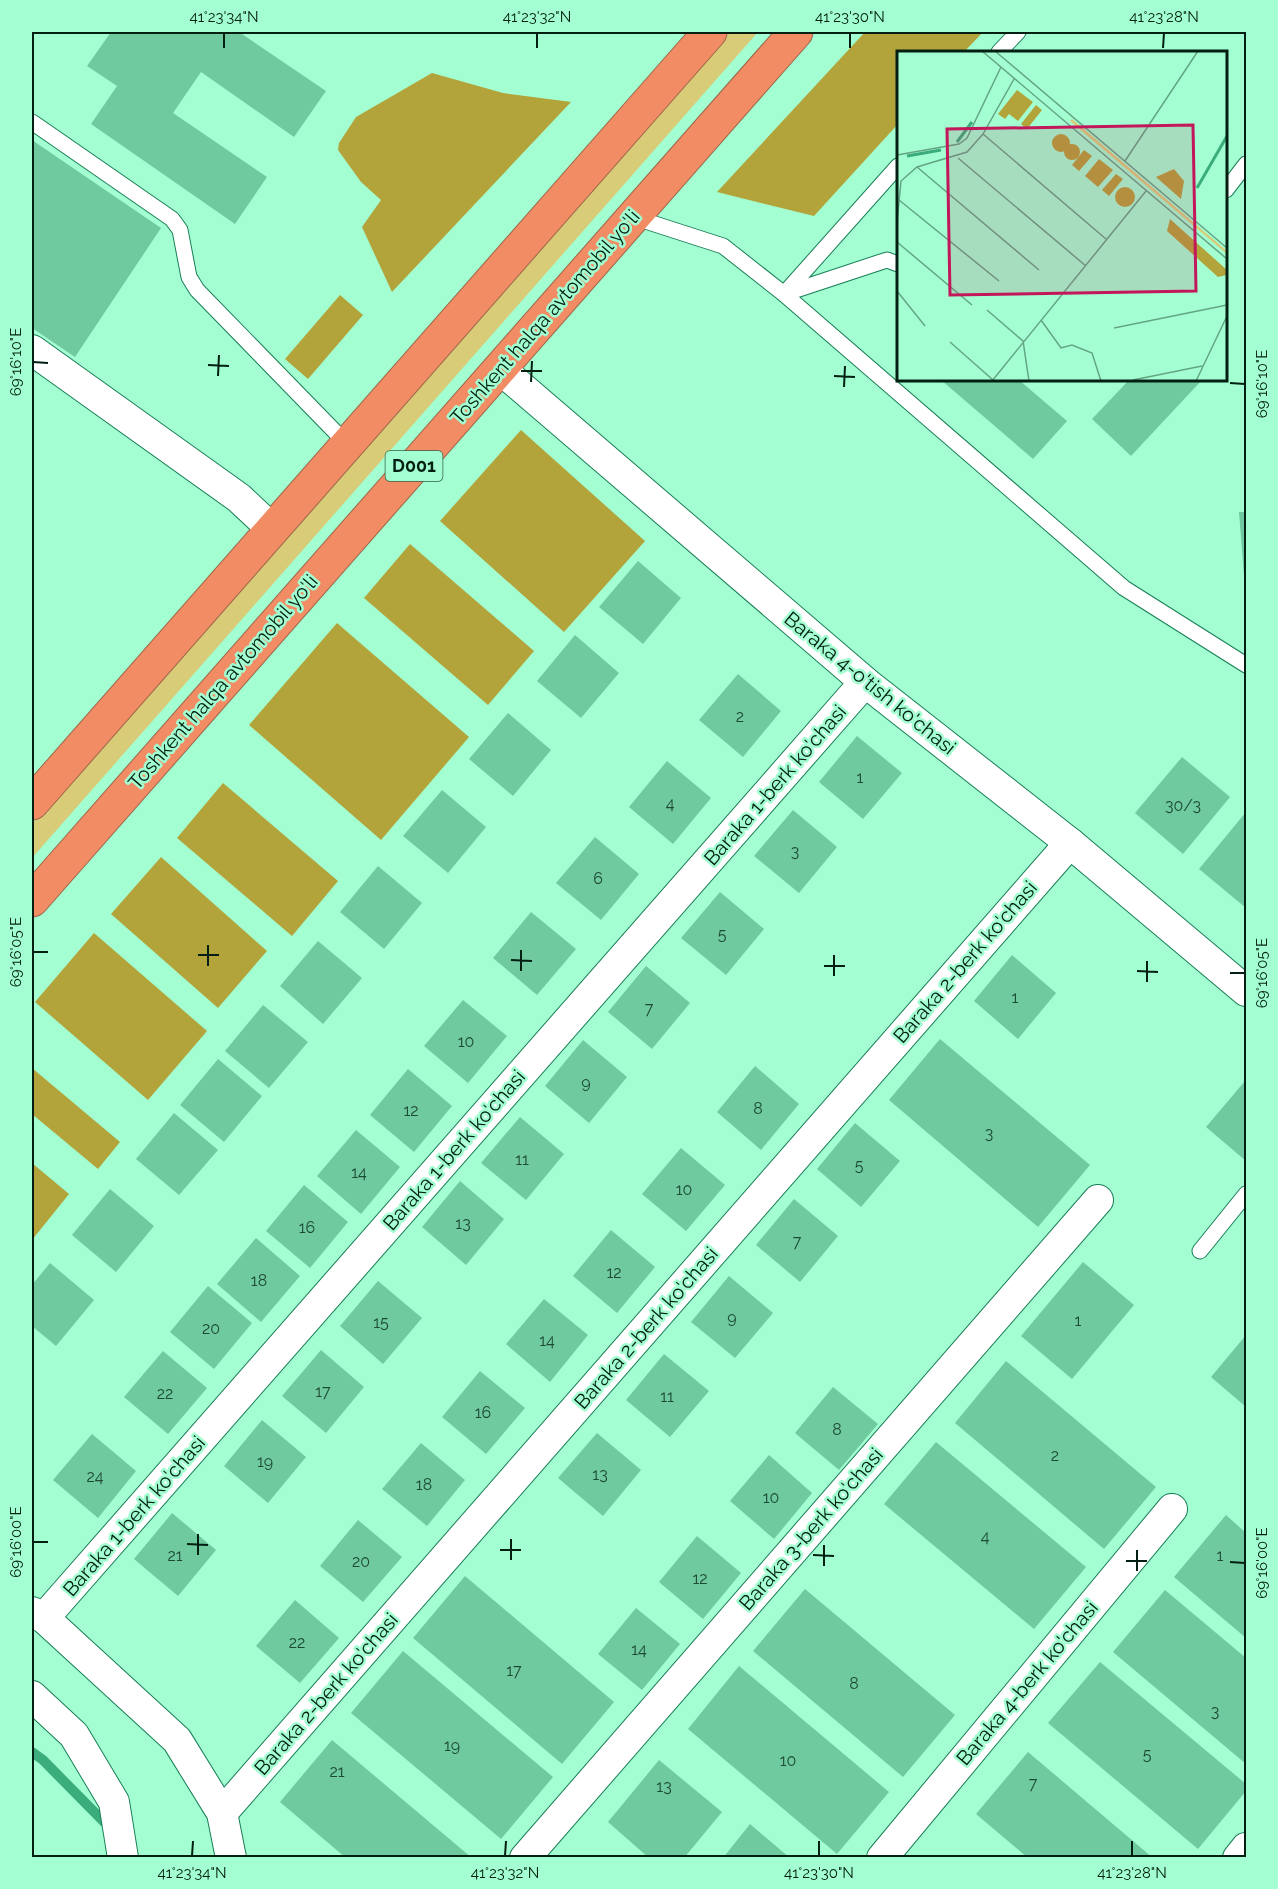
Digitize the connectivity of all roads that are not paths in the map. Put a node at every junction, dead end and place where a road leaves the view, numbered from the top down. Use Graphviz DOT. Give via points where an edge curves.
graph roads {
  1 [pos="710,32"];
  2 [pos="796,32"];
  3 [pos="1018,32"];
  4 [pos="1000,51"];
  5 [pos="32,122"];
  6 [pos="1246,164"];
  7 [pos="897,167"];
  8 [pos="1227,189"];
  9 [pos="633,217"];
  10 [pos="897,264"];
  11 [pos="784,294"];
  12 [pos="32,350"];
  13 [pos="500,368"];
  14 [pos="347,444"];
  15 [pos="272,529"];
  16 [pos="1246,665"];
  17 [pos="866,682"];
  18 [pos="32,803"];
  19 [pos="1070,843"];
  20 [pos="32,900"];
  21 [pos="1246,991"];
  22 [pos="1246,1194"];
  23 [pos="1098,1200"];
  24 [pos="1200,1251"];
  25 [pos="1172,1509"];
  26 [pos="38,1615"];
  27 [pos="32,1696"];
  28 [pos="222,1814"];
  29 [pos="1246,1848"];
  30 [pos="123,1857"];
  31 [pos="231,1857"];
  32 [pos="525,1857"];
  33 [pos="882,1857"];
  34 [pos="1238,1857"];
  1 -- 14 [label="highway"];
  2 -- 9 [label="highway, Toshkent halqa avtomobil yo'li / D001"];
  3 -- 4 [label="lane"];
  5 -- 14 [label="lane" via="172,219 180,230 189,277 197,290"];
  6 -- 8 [label="lane"];
  7 -- 11 [label="lane"];
  9 -- 11 [label="lane" via="723,246"];
  9 -- 13 [label="highway, Toshkent halqa avtomobil yo'li / D001"];
  10 -- 11 [label="lane" via="887,260"];
  11 -- 16 [label="lane" via="1124,588"];
  12 -- 15 [label="street" via="239,498"];
  13 -- 17 [label="street, Baraka 4-o'tish ko'chasi"];
  13 -- 20 [label="highway, Toshkent halqa avtomobil yo'li / D001"];
  14 -- 15 [label="highway"];
  15 -- 18 [label="highway"];
  17 -- 19 [label="street, Baraka 4-o'tish ko'chasi"];
  17 -- 26 [label="street, Baraka 1-berk ko'chasi"];
  19 -- 21 [label="street, Baraka 4-o'tish ko'chasi"];
  19 -- 28 [label="street, Baraka 2-berk ko'chasi"];
  22 -- 24 [label="lane"];
  23 -- 32 [label="street, Baraka 3-berk ko'chasi"];
  25 -- 33 [label="street, Baraka 4-berk ko'chasi"];
  26 -- 28 [label="street" via="177,1740"];
  27 -- 30 [label="street" via="74,1735 114,1802"];
  28 -- 31 [label="street"];
  29 -- 34 [label="street"];
}
